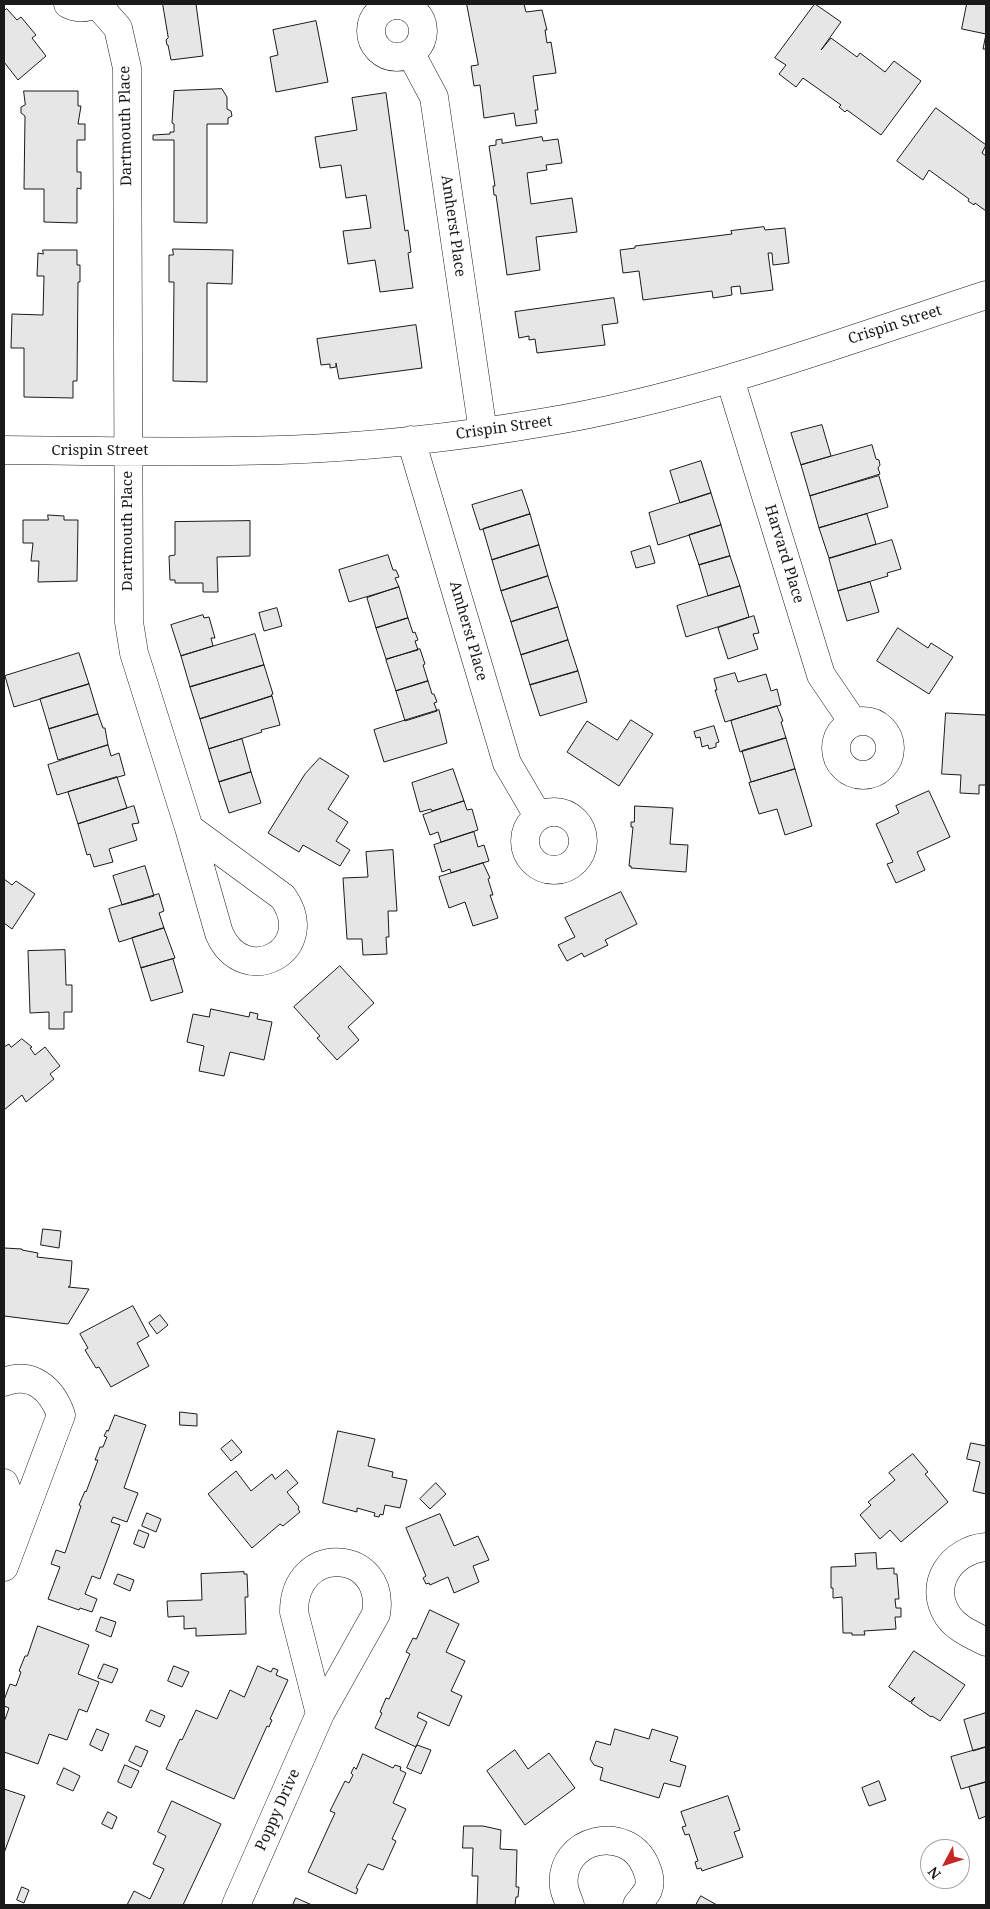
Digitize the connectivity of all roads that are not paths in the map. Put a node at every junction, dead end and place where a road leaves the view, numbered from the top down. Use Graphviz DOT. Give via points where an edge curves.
graph roads {
  1 [pos="68,4"];
  2 [pos="97,4"];
  3 [pos="411,54"];
  4 [pos="986,295"];
  5 [pos="730,379"];
  6 [pos="483,432"];
  7 [pos="412,440"];
  8 [pos="4,450"];
  9 [pos="128,451"];
  10 [pos="853,722"];
  11 [pos="538,816"];
  12 [pos="189,828"];
  13 [pos="4,1382"];
  14 [pos="4,1484"];
  15 [pos="19,1522"];
  16 [pos="986,1547"];
  17 [pos="4,1567"];
  18 [pos="986,1642"];
  19 [pos="320,1714"];
  20 [pos="236,1905"];
  21 [pos="570,1905"];
  22 [pos="637,1905"];
  1 -- 2 [label="street" via="77,8"];
  2 -- 9 [label="street, Dartmouth Place" via="118,28 127,68"];
  3 -- 6 [label="street, Amherst Place" via="434,97"];
  4 -- 5 [label="street, Crispin Street"];
  5 -- 6 [label="street, Crispin Street" via="607,410"];
  5 -- 10 [label="street, Harvard Place" via="821,675"];
  6 -- 7 [label="street, Crispin Street"];
  7 -- 9 [label="street, Crispin Street" via="281,450"];
  7 -- 11 [label="street, Amherst Place" via="507,763"];
  8 -- 9 [label="street, Crispin Street"];
  9 -- 12 [label="street, Dartmouth Place" via="129,622 134,653"];
  12 -- 12 [label="street, Dartmouth Place" via="224,944 232,954 256,962 280,953 293,932 294,919 283,897"];
  13 -- 15 [label="street" via="24,1379 37,1382 48,1390 61,1415"];
  14 -- 15 [label="street"];
  15 -- 17 [label="street"];
  16 -- 18 [label="street" via="974,1548 951,1563 941,1590 942,1604 948,1616 958,1627"];
  19 -- 19 [label="street, Poppy Drive" via="376,1614 378,1601 369,1577 359,1568 333,1562 308,1574 294,1598 294,1612"];
  19 -- 20 [label="street, Poppy Drive"];
  21 -- 22 [label="street" via="564,1886 565,1872 571,1859 580,1848 608,1840 622,1842 644,1860 649,1888"];
}
